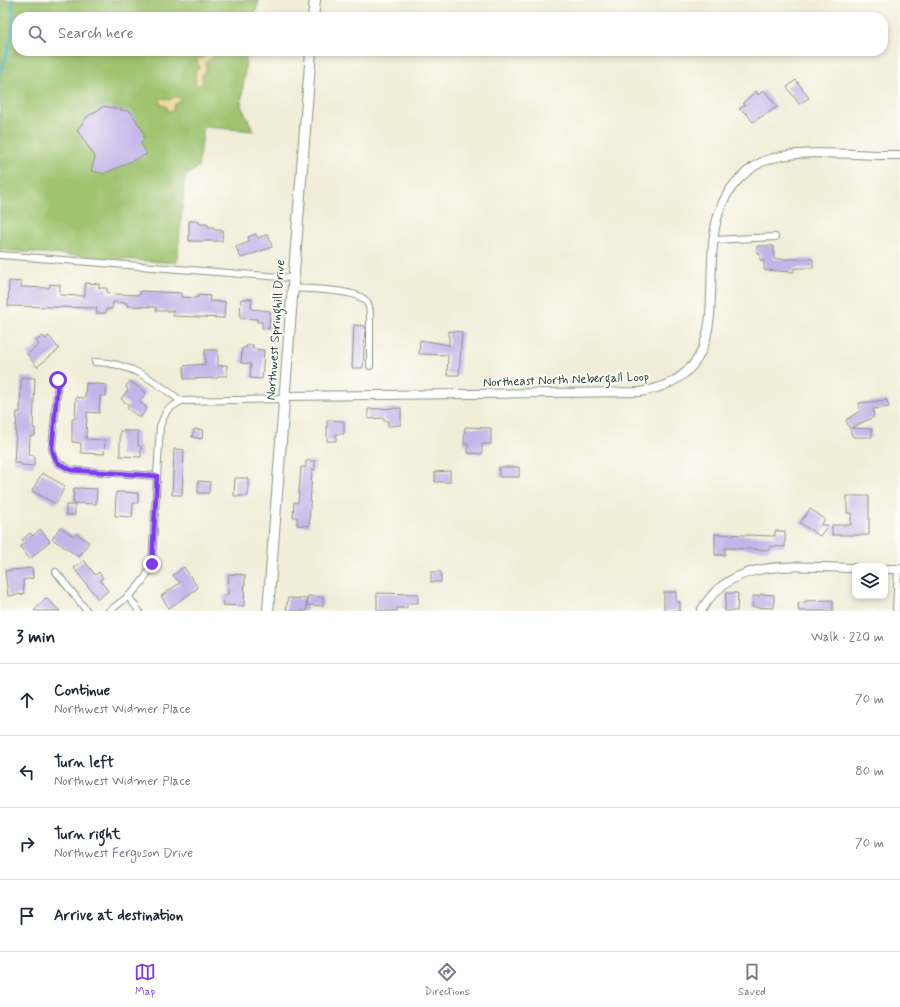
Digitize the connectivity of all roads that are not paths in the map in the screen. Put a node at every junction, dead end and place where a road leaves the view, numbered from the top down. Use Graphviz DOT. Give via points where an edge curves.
graph roads {
  1 [pos="315,0"];
  2 [pos="314,12"];
  3 [pos="311,56"];
  4 [pos="900,155"];
  5 [pos="775,237"];
  6 [pos="713,240"];
  7 [pos="0,255"];
  8 [pos="292,283"];
  9 [pos="95,362"];
  10 [pos="370,366"];
  11 [pos="58,380"];
  12 [pos="284,397"];
  13 [pos="180,401"];
  14 [pos="157,476"];
  15 [pos="852,568"];
  16 [pos="888,569"];
  17 [pos="899,569"];
  18 [pos="56,572"];
  19 [pos="128,596"];
  20 [pos="87,611"];
  21 [pos="109,611"];
  22 [pos="139,611"];
  23 [pos="268,611"];
  24 [pos="701,611"];
  25 [pos="896,611"];
  1 -- 2 [label="main road"];
  3 -- 8 [label="main road, Northwest Springhill Drive"];
  4 -- 6 [label="street, Northeast North Nebergall Loop" via="798,154 763,162 744,174 724,198"];
  5 -- 6 [label="street"];
  6 -- 12 [label="street, Northeast North Nebergall Loop" via="711,315 704,348 683,375 657,389 640,392"];
  7 -- 8 [label="street"];
  8 -- 10 [label="street" via="355,294 366,300 370,309"];
  8 -- 12 [label="main road, Northwest Springhill Drive"];
  9 -- 13 [label="street" via="110,362 131,369 156,381"];
  11 -- 14 [label="street" via="52,448 58,463 71,470"];
  12 -- 13 [label="street"];
  12 -- 23 [label="main road, Northwest Springhill Drive"];
  13 -- 14 [label="street" via="162,417"];
  14 -- 19 [label="street" via="152,564 148,575"];
  15 -- 24 [label="street" via="752,570 722,585 707,600"];
  16 -- 17 [label="street"];
  17 -- 25 [label="street"];
  18 -- 20 [label="street"];
  19 -- 21 [label="street"];
  19 -- 22 [label="street"];
}
